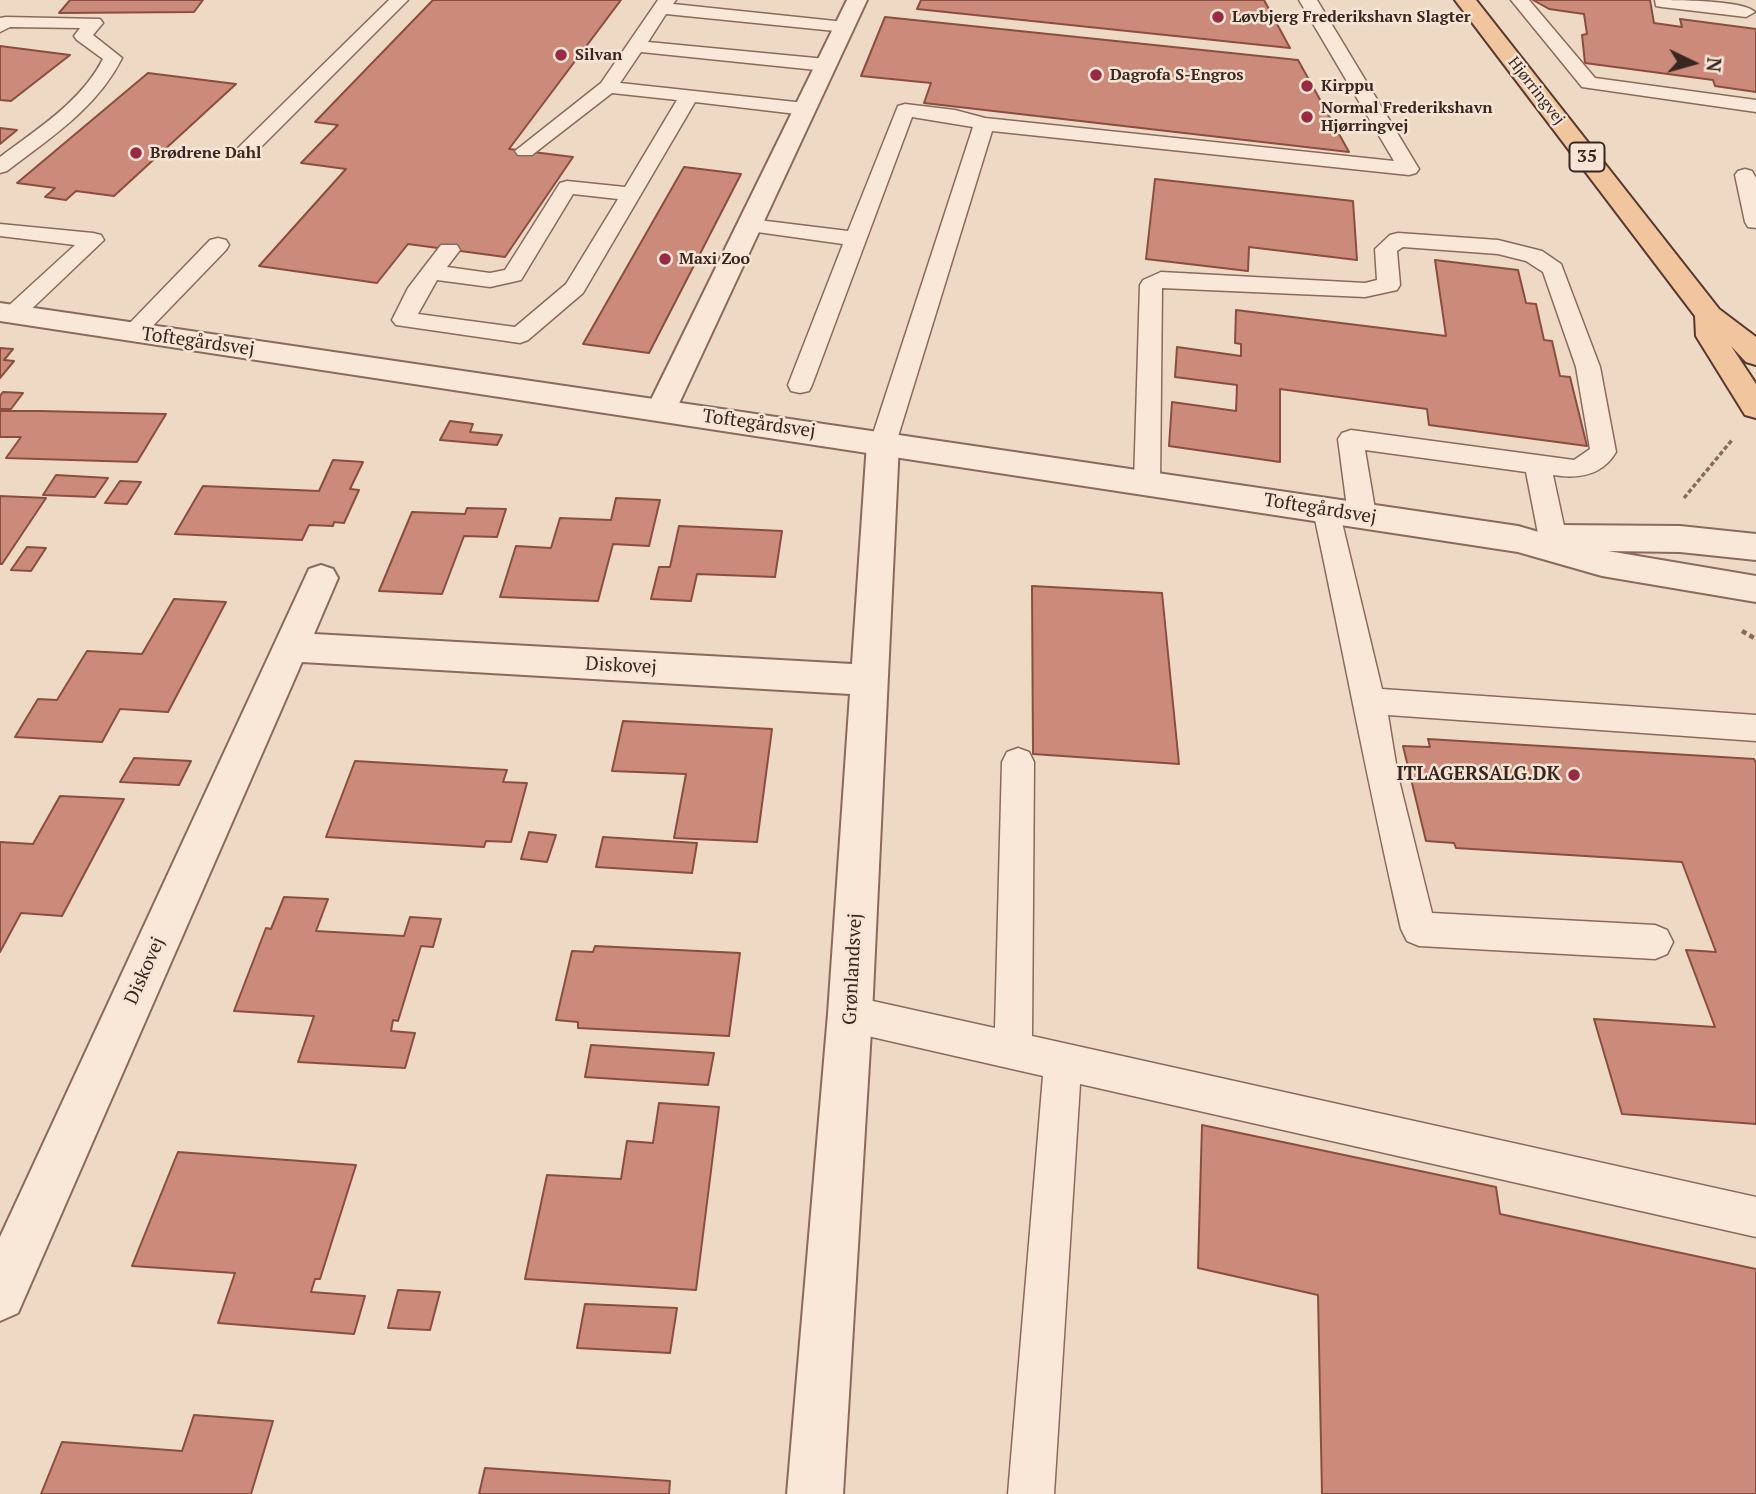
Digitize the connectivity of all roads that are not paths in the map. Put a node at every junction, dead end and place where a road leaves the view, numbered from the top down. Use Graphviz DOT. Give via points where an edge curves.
graph roads {
  1 [pos="399,0"];
  2 [pos="857,0"];
  3 [pos="1308,0"];
  4 [pos="1465,0"];
  5 [pos="1520,0"];
  6 [pos="1662,2"];
  7 [pos="664,4"];
  8 [pos="1746,10"];
  9 [pos="0,27"];
  10 [pos="845,27"];
  11 [pos="637,46"];
  12 [pos="826,65"];
  13 [pos="608,88"];
  14 [pos="689,97"];
  15 [pos="1756,106"];
  16 [pos="805,109"];
  17 [pos="984,124"];
  18 [pos="525,151"];
  19 [pos="245,152"];
  20 [pos="0,167"];
  21 [pos="1745,175"];
  22 [pos="631,194"];
  23 [pos="1756,222"];
  24 [pos="750,225"];
  25 [pos="0,230"];
  26 [pos="856,239"];
  27 [pos="218,244"];
  28 [pos="449,250"];
  29 [pos="432,272"];
  30 [pos="7,313"];
  31 [pos="1709,315"];
  32 [pos="134,332"];
  33 [pos="1756,355"];
  34 [pos="800,385"];
  35 [pos="1756,408"];
  36 [pos="661,410"];
  37 [pos="883,443"];
  38 [pos="1538,464"];
  39 [pos="1147,483"];
  40 [pos="1326,510"];
  41 [pos="1362,515"];
  42 [pos="1554,543"];
  43 [pos="1756,547"];
  44 [pos="321,578"];
  45 [pos="1756,589"];
  46 [pos="290,647"];
  47 [pos="868,680"];
  48 [pos="1370,701"];
  49 [pos="1756,727"];
  50 [pos="1017,762"];
  51 [pos="1655,942"];
  52 [pos="850,1014"];
  53 [pos="1013,1049"];
  54 [pos="1063,1063"];
  55 [pos="1756,1217"];
  56 [pos="0,1295"];
  57 [pos="815,1494"];
  58 [pos="1031,1494"];
  1 -- 19 [label="lane"];
  2 -- 10 [label="street"];
  3 -- 17 [label="lane" via="1409,169"];
  4 -- 31 [label="main road, Hjørringvej / 35"];
  5 -- 15 [label="lane" via="1588,83"];
  6 -- 8 [label="lane"];
  7 -- 10 [label="lane"];
  7 -- 11 [label="lane"];
  9 -- 20 [label="lane" via="6,22 94,23 83,36 113,58 106,76 74,107"];
  10 -- 12 [label="street"];
  11 -- 12 [label="lane"];
  11 -- 13 [label="lane"];
  12 -- 16 [label="street"];
  13 -- 14 [label="lane"];
  13 -- 18 [label="lane"];
  14 -- 16 [label="lane"];
  14 -- 22 [label="lane"];
  16 -- 24 [label="street"];
  17 -- 26 [label="lane" via="905,110"];
  17 -- 37 [label="lane"];
  21 -- 23 [label="lane"];
  22 -- 29 [label="lane" via="567,187 513,275 490,280"];
  22 -- 29 [label="lane" via="575,288 520,335 404,320"];
  24 -- 26 [label="lane"];
  24 -- 36 [label="street"];
  25 -- 30 [label="lane" via="93,240"];
  26 -- 34 [label="lane"];
  27 -- 32 [label="lane"];
  28 -- 29 [label="lane"];
  30 -- 32 [label="street, Toftegårdsvej"];
  31 -- 33 [label="main road, Hjørringvej / 35"];
  31 -- 35 [label="main road, Hjørringvej / 35" via="1710,336"];
  32 -- 36 [label="street, Toftegårdsvej"];
  36 -- 37 [label="street, Toftegårdsvej"];
  37 -- 39 [label="street, Toftegårdsvej"];
  37 -- 47 [label="street, Grønlandsvej"];
  38 -- 39 [label="lane" via="1575,469 1603,452 1588,367 1553,268 1534,256 1498,247 1398,240 1386,249 1389,285 1365,290 1161,279 1151,285"];
  38 -- 41 [label="lane" via="1351,439"];
  38 -- 42 [label="lane"];
  39 -- 40 [label="street, Toftegårdsvej"];
  40 -- 41 [label="street, Toftegårdsvej"];
  40 -- 48 [label="lane"];
  41 -- 42 [label="street, Toftegårdsvej"];
  42 -- 43 [label="street, Toftegårdsvej" via="1680,539"];
  42 -- 45 [label="street, Toftegårdsvej" via="1602,563"];
  44 -- 46 [label="street, Diskovej"];
  46 -- 47 [label="street, Diskovej"];
  46 -- 56 [label="street, Diskovej"];
  47 -- 52 [label="street, Grønlandsvej"];
  48 -- 49 [label="lane"];
  48 -- 51 [label="lane" via="1382,776 1419,929"];
  50 -- 53 [label="lane"];
  52 -- 53 [label="lane"];
  52 -- 57 [label="street, Grønlandsvej"];
  53 -- 54 [label="lane"];
  54 -- 55 [label="lane"];
  54 -- 58 [label="lane"];
}
